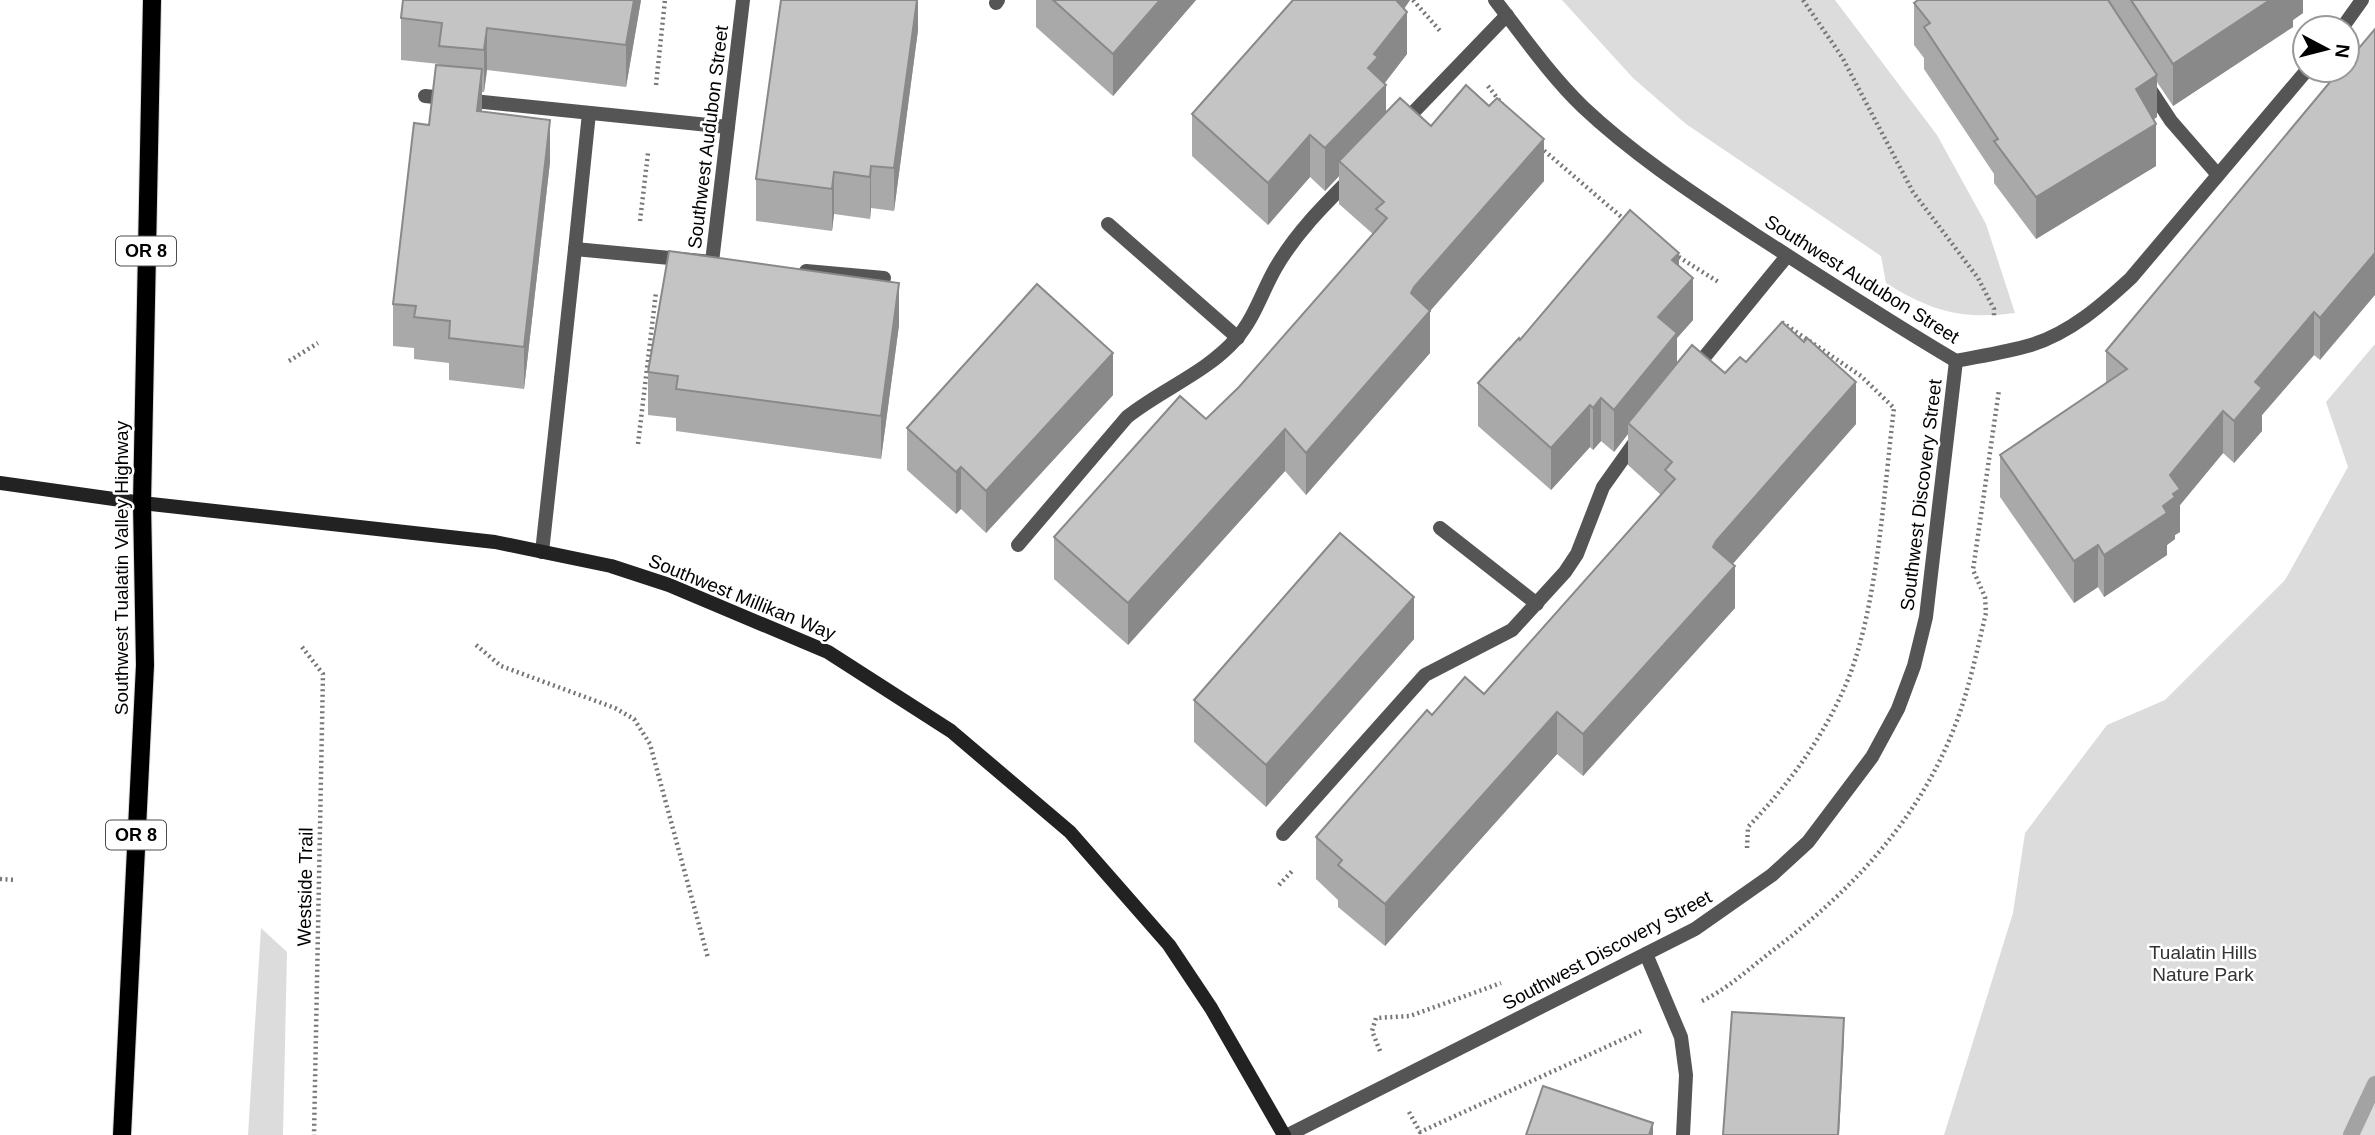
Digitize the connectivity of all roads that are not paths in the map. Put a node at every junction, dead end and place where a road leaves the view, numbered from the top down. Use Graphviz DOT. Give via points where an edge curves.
graph roads {
  1 [pos="152,0"];
  2 [pos="743,0"];
  3 [pos="1495,0"];
  4 [pos="1507,15"];
  5 [pos="2142,77"];
  6 [pos="2295,84"];
  7 [pos="425,96"];
  8 [pos="589,113"];
  9 [pos="728,127"];
  10 [pos="1388,138"];
  11 [pos="1359,168"];
  12 [pos="2218,175"];
  13 [pos="1108,224"];
  14 [pos="575,249"];
  15 [pos="1787,256"];
  16 [pos="792,269"];
  17 [pos="884,278"];
  18 [pos="1238,338"];
  19 [pos="1956,361"];
  20 [pos="1683,383"];
  21 [pos="1650,424"];
  22 [pos="0,483"];
  23 [pos="142,503"];
  24 [pos="1440,528"];
  25 [pos="1017,545"];
  26 [pos="542,552"];
  27 [pos="1537,604"];
  28 [pos="1283,834"];
  29 [pos="1646,954"];
  30 [pos="122,1135"];
  31 [pos="1286,1135"];
  32 [pos="1683,1135"];
  1 -- 23 [label="main road, Southwest Tualatin Valley Highway / OR 8"];
  2 -- 9 [label="street, Southwest Audubon Street"];
  3 -- 4 [label="street, Southwest Audubon Street"];
  4 -- 10 [label="street"];
  4 -- 15 [label="street, Southwest Audubon Street" via="1580,104 1617,138 1667,177"];
  5 -- 12 [label="street" via="2171,121"];
  6 -- 12 [label="street, Southwest Audubon Street"];
  7 -- 8 [label="street"];
  8 -- 9 [label="street"];
  8 -- 14 [label="street"];
  9 -- 14 [label="street, Southwest Audubon Street" via="719,262"];
  11 -- 18 [label="street" via="1302,228"];
  12 -- 19 [label="street, Southwest Audubon Street" via="2131,278 2100,307 2032,345"];
  13 -- 18 [label="street"];
  14 -- 26 [label="street"];
  15 -- 19 [label="street, Southwest Audubon Street"];
  15 -- 20 [label="street"];
  16 -- 17 [label="street"];
  18 -- 25 [label="street" via="1217,358 1127,417"];
  19 -- 29 [label="street, Southwest Discovery Street" via="1926,617 1898,709 1872,757 1808,842 1733,905"];
  21 -- 27 [label="street" via="1603,487 1571,563"];
  22 -- 23 [label="street, Southwest Millikan Way"];
  23 -- 26 [label="street, Southwest Millikan Way" via="495,542"];
  23 -- 30 [label="main road, Southwest Tualatin Valley Highway / OR 8" via="145,665"];
  24 -- 27 [label="street"];
  26 -- 31 [label="street, Southwest Millikan Way" via="611,566 669,585 828,652 951,731 1070,832 1169,945"];
  27 -- 28 [label="street" via="1512,630 1426,675"];
  29 -- 31 [label="street, Southwest Discovery Street"];
  29 -- 32 [label="street" via="1674,1016 1685,1063"];
}
